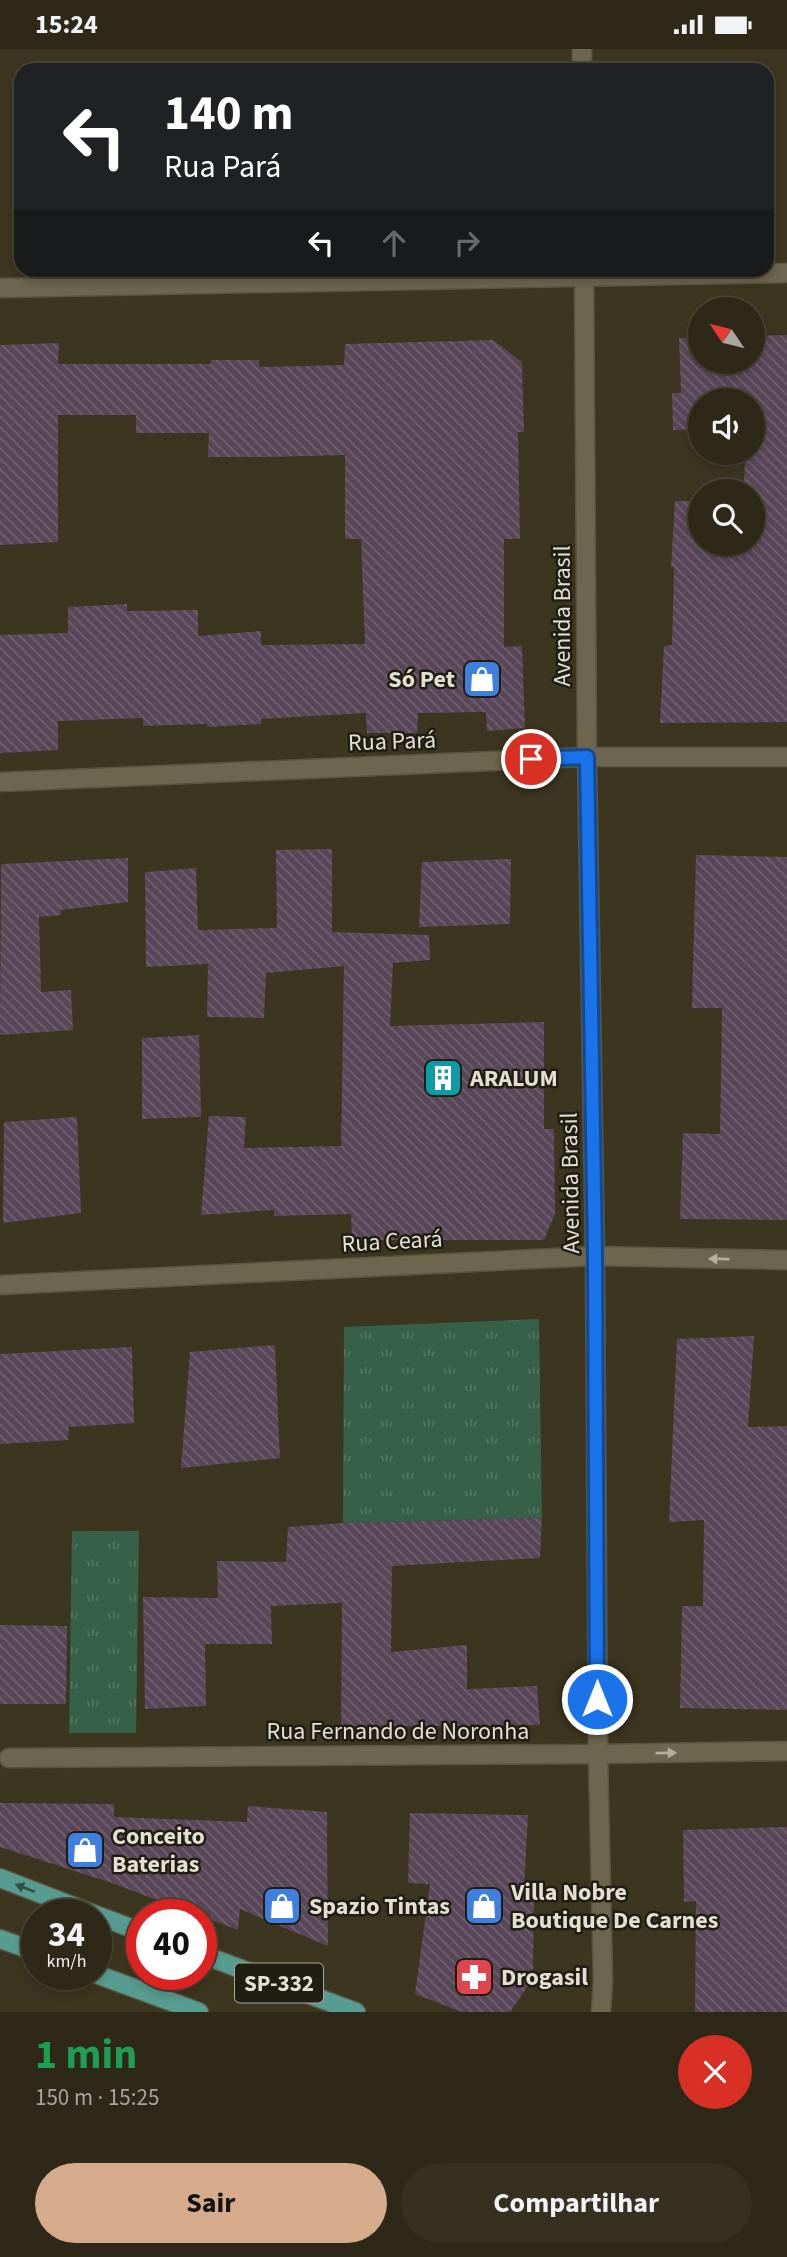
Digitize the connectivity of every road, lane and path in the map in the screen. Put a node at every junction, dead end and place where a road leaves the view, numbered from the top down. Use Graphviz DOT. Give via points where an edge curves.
graph roads {
  1 [pos="459,277"];
  2 [pos="584,277"];
  3 [pos="0,288"];
  4 [pos="587,757"];
  5 [pos="787,757"];
  6 [pos="0,782"];
  7 [pos="595,1256"];
  8 [pos="787,1260"];
  9 [pos="0,1285"];
  10 [pos="787,1751"];
  11 [pos="598,1754"];
  12 [pos="9,1758"];
  13 [pos="0,1878"];
  14 [pos="54,1899"];
  15 [pos="0,1939"];
  16 [pos="21,1946"];
  17 [pos="217,1960"];
  18 [pos="112,1979"];
  19 [pos="199,2012"];
  20 [pos="356,2012"];
  21 [pos="601,2012"];
  1 -- 3 [label="street"];
  2 -- 4 [label="street, Avenida Brasil"];
  4 -- 5 [label="street, Rua Pará"];
  4 -- 6 [label="street, Rua Pará"];
  4 -- 7 [label="street, Avenida Brasil"];
  8 -- 7 [label="street, Rua Ceará, one-way"];
  7 -- 9 [label="street, Rua Ceará"];
  7 -- 11 [label="street, Avenida Brasil"];
  11 -- 10 [label="street, Rua Fernando de Noronha, one-way"];
  11 -- 12 [label="street, Rua Fernando de Noronha"];
  11 -- 21 [label="street, Avenida Brasil"];
  14 -- 13 [label="main road, one-way"];
  15 -- 16 [label="main road"];
  17 -- 20 [label="main road, SP-332"];
  18 -- 19 [label="main road"];
}
